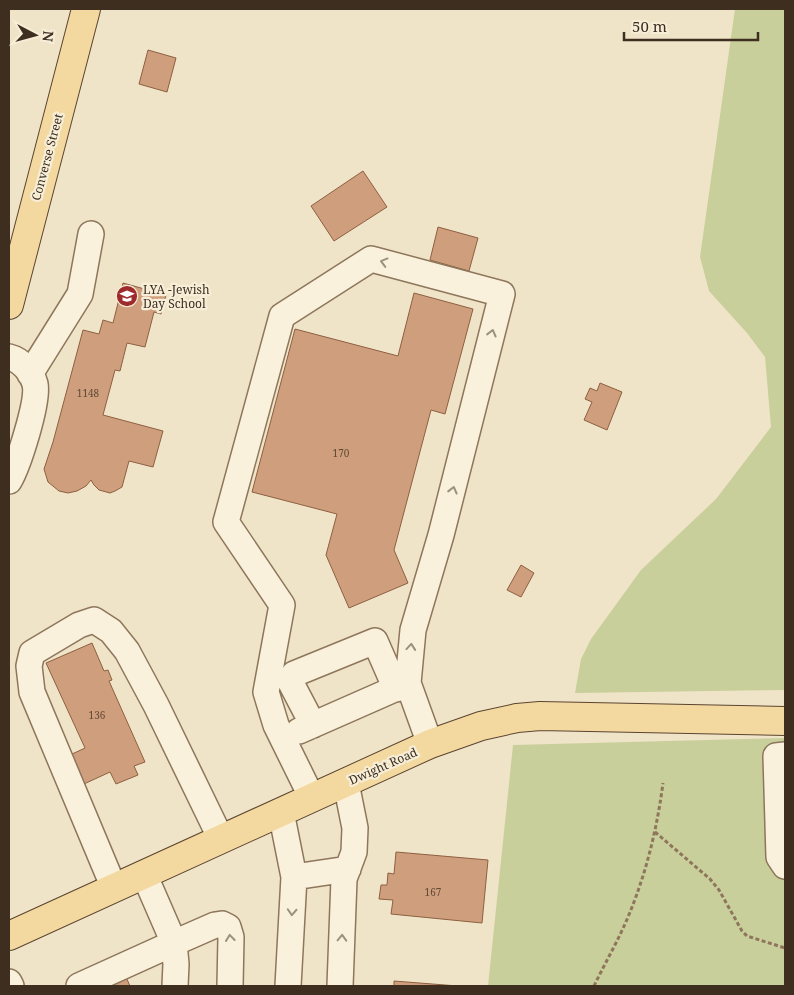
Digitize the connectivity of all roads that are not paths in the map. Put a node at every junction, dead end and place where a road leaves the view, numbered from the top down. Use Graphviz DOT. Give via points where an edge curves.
graph roads {
  1 [pos="86,9"];
  2 [pos="91,234"];
  3 [pos="9,306"];
  4 [pos="9,357"];
  5 [pos="30,374"];
  6 [pos="9,481"];
  7 [pos="402,686"];
  8 [pos="785,721"];
  9 [pos="313,725"];
  10 [pos="283,738"];
  11 [pos="430,744"];
  12 [pos="785,756"];
  13 [pos="346,782"];
  14 [pos="312,798"];
  15 [pos="281,812"];
  16 [pos="221,839"];
  17 [pos="785,866"];
  18 [pos="348,869"];
  19 [pos="144,874"];
  20 [pos="294,878"];
  21 [pos="114,888"];
  22 [pos="9,936"];
  23 [pos="174,943"];
  24 [pos="9,982"];
  25 [pos="11,986"];
  26 [pos="79,986"];
  27 [pos="175,986"];
  28 [pos="230,986"];
  29 [pos="288,986"];
  30 [pos="340,986"];
  1 -- 3 [label="main road, Converse Street"];
  2 -- 5 [label="lane" via="80,294"];
  4 -- 5 [label="lane" via="17,360"];
  5 -- 6 [label="lane" via="36,398"];
  7 -- 9 [label="lane"];
  7 -- 9 [label="lane" via="375,641 294,674 291,682"];
  7 -- 10 [label="lane, one-way" via="413,630 441,535 502,294 371,259 282,316 226,522 282,605 266,692"];
  7 -- 11 [label="lane"];
  8 -- 11 [label="main road, Dwight Road" via="540,716 487,724"];
  9 -- 10 [label="lane"];
  10 -- 14 [label="lane"];
  11 -- 13 [label="main road, Dwight Road"];
  12 -- 17 [label="lane" via="776,756 779,858"];
  13 -- 14 [label="main road, Dwight Road"];
  13 -- 18 [label="lane" via="355,828 354,852"];
  14 -- 15 [label="main road, Dwight Road"];
  15 -- 16 [label="main road, Dwight Road"];
  15 -- 20 [label="lane"];
  16 -- 19 [label="main road, Dwight Road"];
  16 -- 21 [label="lane" via="127,651 111,631 94,620 79,625 32,653 29,666 32,692"];
  18 -- 20 [label="lane"];
  30 -- 18 [label="lane, one-way" via="344,879"];
  19 -- 21 [label="main road, Dwight Road"];
  19 -- 23 [label="lane"];
  20 -- 29 [label="lane, one-way"];
  21 -- 22 [label="main road, Dwight Road"];
  23 -- 26 [label="lane"];
  23 -- 27 [label="lane"];
  28 -- 23 [label="lane, one-way" via="231,937 228,927 215,925"];
  24 -- 25 [label="lane"];
}
